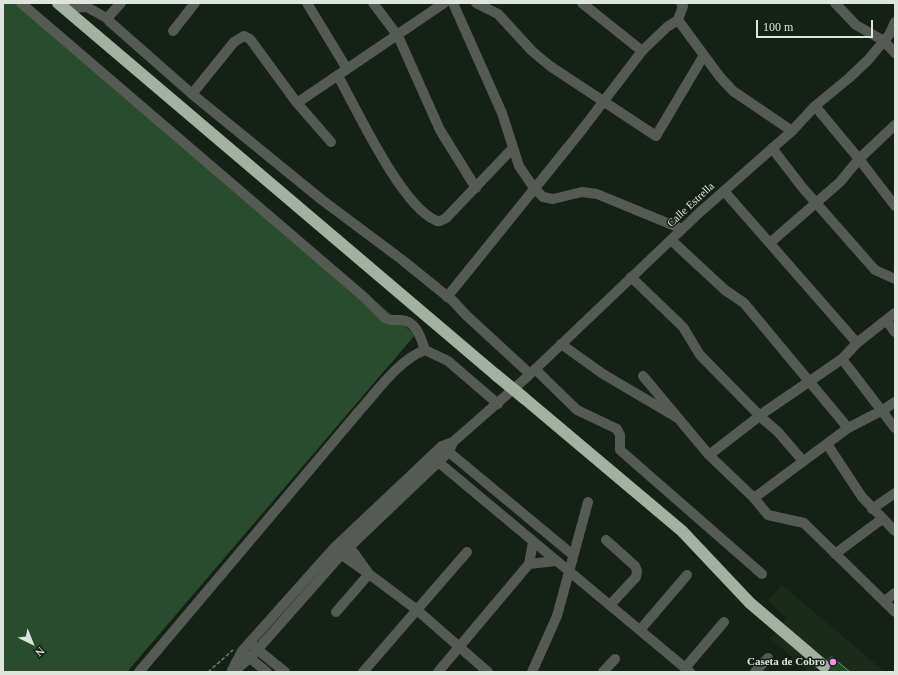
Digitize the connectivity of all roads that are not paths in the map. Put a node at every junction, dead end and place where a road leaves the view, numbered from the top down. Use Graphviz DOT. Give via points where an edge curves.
graph roads {
  1 [pos="21,3"];
  2 [pos="121,3"];
  3 [pos="195,3"];
  4 [pos="307,3"];
  5 [pos="373,3"];
  6 [pos="444,3"];
  7 [pos="453,3"];
  8 [pos="476,3"];
  9 [pos="582,3"];
  10 [pos="835,3"];
  11 [pos="684,4"];
  12 [pos="61,6"];
  13 [pos="108,20"];
  14 [pos="678,20"];
  15 [pos="895,22"];
  16 [pos="173,31"];
  17 [pos="398,36"];
  18 [pos="889,36"];
  19 [pos="642,51"];
  20 [pos="895,53"];
  21 [pos="704,55"];
  22 [pos="347,69"];
  23 [pos="338,76"];
  24 [pos="192,94"];
  25 [pos="297,103"];
  26 [pos="603,103"];
  27 [pos="815,106"];
  28 [pos="895,125"];
  29 [pos="792,131"];
  30 [pos="330,142"];
  31 [pos="513,148"];
  32 [pos="772,148"];
  33 [pos="860,159"];
  34 [pos="476,188"];
  35 [pos="534,188"];
  36 [pos="724,191"];
  37 [pos="816,202"];
  38 [pos="895,206"];
  39 [pos="682,229"];
  40 [pos="671,240"];
  41 [pos="771,242"];
  42 [pos="631,277"];
  43 [pos="895,279"];
  44 [pos="447,297"];
  45 [pos="895,313"];
  46 [pos="886,320"];
  47 [pos="895,332"];
  48 [pos="857,343"];
  49 [pos="561,344"];
  50 [pos="425,350"];
  51 [pos="842,359"];
  52 [pos="533,371"];
  53 [pos="643,376"];
  54 [pos="808,382"];
  55 [pos="895,402"];
  56 [pos="498,404"];
  57 [pos="883,410"];
  58 [pos="760,416"];
  59 [pos="683,421"];
  60 [pos="848,428"];
  61 [pos="895,428"];
  62 [pos="827,444"];
  63 [pos="445,449"];
  64 [pos="709,455"];
  65 [pos="434,459"];
  66 [pos="803,461"];
  67 [pos="895,493"];
  68 [pos="754,498"];
  69 [pos="588,502"];
  70 [pos="872,509"];
  71 [pos="882,519"];
  72 [pos="895,531"];
  73 [pos="606,540"];
  74 [pos="533,542"];
  75 [pos="346,543"];
  76 [pos="333,548"];
  77 [pos="467,552"];
  78 [pos="835,554"];
  79 [pos="573,555"];
  80 [pos="340,556"];
  81 [pos="556,561"];
  82 [pos="529,564"];
  83 [pos="570,572"];
  84 [pos="370,574"];
  85 [pos="762,574"];
  86 [pos="687,575"];
  87 [pos="303,588"];
  88 [pos="895,593"];
  89 [pos="885,601"];
  90 [pos="610,605"];
  91 [pos="418,610"];
  92 [pos="336,612"];
  93 [pos="895,612"];
  94 [pos="724,622"];
  95 [pos="640,630"];
  96 [pos="253,646"];
  97 [pos="459,647"];
  98 [pos="246,654"];
  99 [pos="768,658"];
  100 [pos="615,659"];
  101 [pos="824,666"];
  102 [pos="687,670"];
  103 [pos="139,672"];
  104 [pos="232,672"];
  105 [pos="267,672"];
  106 [pos="285,672"];
  107 [pos="363,672"];
  108 [pos="438,672"];
  109 [pos="488,672"];
  110 [pos="532,672"];
  111 [pos="603,672"];
  112 [pos="755,672"];
  1 -- 50 [label="street" via="364,297 385,318 411,324 419,333"];
  2 -- 13 [label="street"];
  3 -- 16 [label="street"];
  4 -- 22 [label="street"];
  5 -- 17 [label="street"];
  6 -- 17 [label="street"];
  7 -- 31 [label="street" via="502,112"];
  8 -- 26 [label="street" via="498,14 532,51"];
  9 -- 19 [label="street"];
  10 -- 18 [label="street" via="856,25"];
  11 -- 14 [label="street"];
  12 -- 13 [label="street" via="86,7"];
  12 -- 101 [label="highway, bridge" via="682,531 750,603"];
  13 -- 24 [label="street"];
  14 -- 19 [label="street"];
  14 -- 21 [label="street"];
  15 -- 18 [label="street, Calle Estrella"];
  17 -- 22 [label="street"];
  17 -- 34 [label="street" via="440,130"];
  18 -- 20 [label="street"];
  18 -- 27 [label="street, Calle Estrella" via="849,78"];
  19 -- 26 [label="street"];
  21 -- 26 [label="street" via="656,136"];
  21 -- 29 [label="street" via="733,91"];
  22 -- 23 [label="street"];
  23 -- 25 [label="street"];
  23 -- 34 [label="street" via="398,184 417,206 435,221 446,218"];
  24 -- 25 [label="street" via="234,42 244,36 250,39"];
  24 -- 44 [label="street"];
  25 -- 30 [label="street"];
  26 -- 35 [label="street"];
  27 -- 29 [label="street, Calle Estrella"];
  27 -- 33 [label="street"];
  28 -- 33 [label="street"];
  29 -- 32 [label="street, Calle Estrella"];
  31 -- 34 [label="street"];
  31 -- 35 [label="street" via="519,166"];
  32 -- 36 [label="street, Calle Estrella"];
  32 -- 37 [label="street"];
  33 -- 37 [label="street" via="840,182"];
  33 -- 38 [label="street"];
  35 -- 39 [label="street" via="543,197 553,200 582,192 597,194"];
  35 -- 44 [label="street"];
  36 -- 39 [label="street, Calle Estrella"];
  36 -- 41 [label="street"];
  37 -- 41 [label="street"];
  37 -- 43 [label="street" via="875,270"];
  39 -- 40 [label="street, Calle Estrella"];
  40 -- 42 [label="street, Calle Estrella"];
  40 -- 54 [label="street" via="725,290 744,303"];
  41 -- 48 [label="street"];
  42 -- 49 [label="street, Calle Estrella"];
  42 -- 58 [label="street" via="683,327 700,355"];
  44 -- 52 [label="street"];
  45 -- 46 [label="street"];
  46 -- 47 [label="street"];
  46 -- 48 [label="street"];
  48 -- 51 [label="street"];
  49 -- 52 [label="street, Calle Estrella"];
  49 -- 59 [label="street" via="603,374"];
  50 -- 56 [label="street" via="448,360"];
  50 -- 103 [label="street" via="412,356 387,380"];
  51 -- 54 [label="street"];
  51 -- 57 [label="street"];
  52 -- 56 [label="street, Calle Estrella"];
  52 -- 85 [label="street" via="577,410 617,430 620,435 620,450"];
  53 -- 59 [label="street"];
  54 -- 58 [label="street"];
  54 -- 60 [label="street"];
  55 -- 57 [label="street"];
  56 -- 63 [label="street, Calle Estrella"];
  57 -- 60 [label="street"];
  57 -- 61 [label="street"];
  58 -- 64 [label="street"];
  58 -- 66 [label="street"];
  59 -- 64 [label="street"];
  60 -- 62 [label="street"];
  62 -- 66 [label="street"];
  62 -- 70 [label="street" via="852,484"];
  63 -- 65 [label="street"];
  63 -- 79 [label="street"];
  64 -- 68 [label="street"];
  65 -- 74 [label="street"];
  65 -- 75 [label="street"];
  66 -- 68 [label="street"];
  67 -- 70 [label="street"];
  68 -- 78 [label="street" via="768,515 804,523"];
  69 -- 79 [label="street"];
  70 -- 71 [label="street"];
  71 -- 72 [label="street"];
  71 -- 78 [label="street"];
  73 -- 90 [label="street" via="636,566 637,571 636,577"];
  74 -- 81 [label="street"];
  74 -- 82 [label="street"];
  75 -- 76 [label="street"];
  75 -- 80 [label="street"];
  75 -- 84 [label="street"];
  76 -- 80 [label="street"];
  76 -- 87 [label="street"];
  77 -- 91 [label="street"];
  78 -- 89 [label="street"];
  79 -- 83 [label="street"];
  80 -- 84 [label="street"];
  80 -- 87 [label="street"];
  81 -- 82 [label="street"];
  81 -- 83 [label="street"];
  82 -- 97 [label="street"];
  83 -- 90 [label="street"];
  83 -- 110 [label="street" via="557,616"];
  84 -- 91 [label="street"];
  84 -- 92 [label="street"];
  86 -- 95 [label="street"];
  87 -- 96 [label="street"];
  88 -- 89 [label="street"];
  89 -- 93 [label="street"];
  90 -- 95 [label="street"];
  91 -- 97 [label="street"];
  91 -- 107 [label="street"];
  94 -- 102 [label="street"];
  95 -- 102 [label="street"];
  96 -- 98 [label="street"];
  96 -- 106 [label="street"];
  97 -- 108 [label="street"];
  97 -- 109 [label="street"];
  98 -- 104 [label="street"];
  98 -- 105 [label="street"];
  99 -- 112 [label="street"];
  100 -- 111 [label="street"];
}
